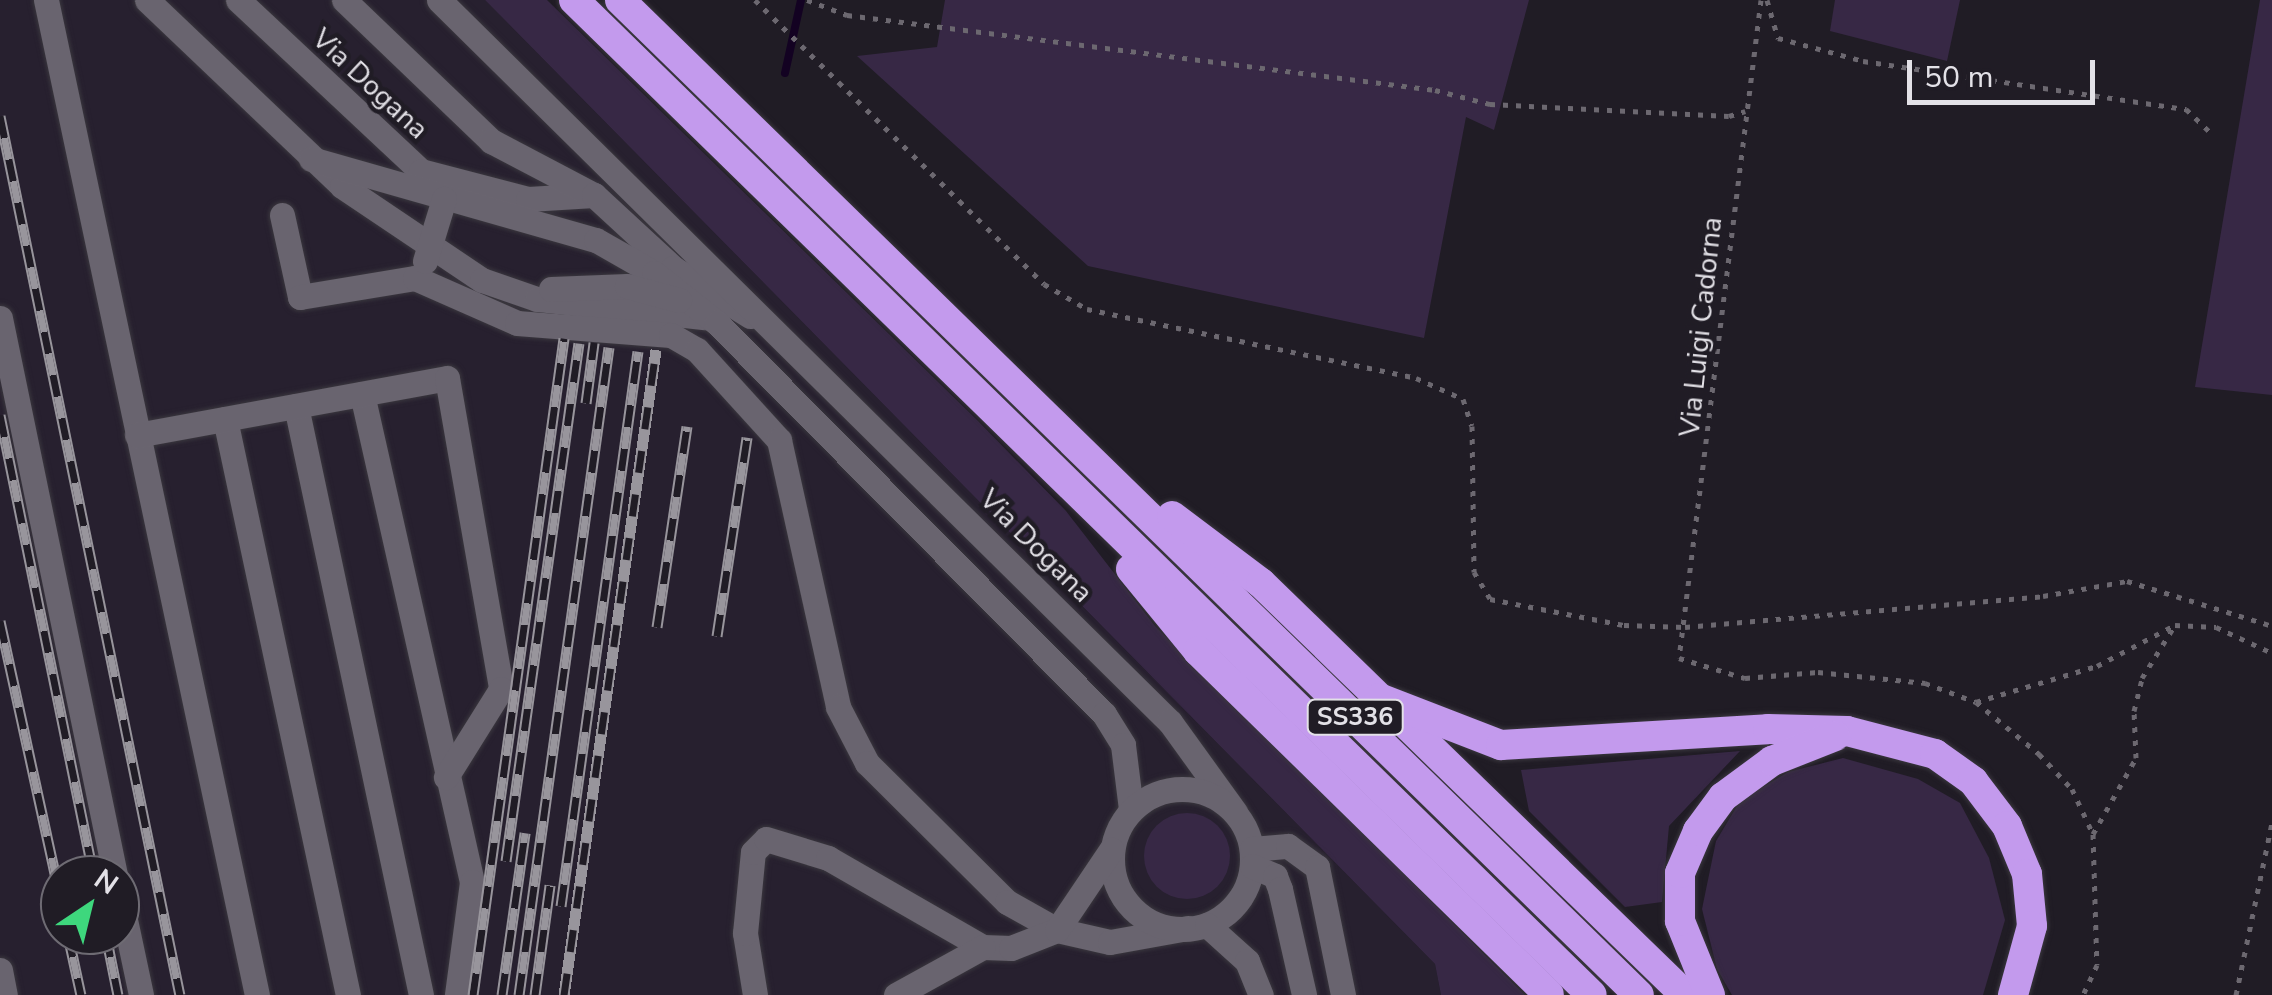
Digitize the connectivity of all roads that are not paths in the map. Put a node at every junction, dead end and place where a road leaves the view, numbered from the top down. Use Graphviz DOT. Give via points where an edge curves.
graph roads {
  1 [pos="46,0"];
  2 [pos="147,0"];
  3 [pos="238,0"];
  4 [pos="344,0"];
  5 [pos="439,0"];
  6 [pos="574,0"];
  7 [pos="620,0"];
  8 [pos="635,0"];
  9 [pos="657,36"];
  10 [pos="311,159"];
  11 [pos="594,195"];
  12 [pos="444,199"];
  13 [pos="282,215"];
  14 [pos="432,248"];
  15 [pos="415,278"];
  16 [pos="0,318"];
  17 [pos="717,323"];
  18 [pos="780,333"];
  19 [pos="362,394"];
  20 [pos="296,406"];
  21 [pos="226,419"];
  22 [pos="137,435"];
  23 [pos="1070,439"];
  24 [pos="1044,461"];
  25 [pos="1378,698"];
  26 [pos="1847,732"];
  27 [pos="446,777"];
  28 [pos="1131,809"];
  29 [pos="1236,812"];
  30 [pos="1111,850"];
  31 [pos="112,855"];
  32 [pos="1252,857"];
  33 [pos="1198,926"];
  34 [pos="1057,930"];
  35 [pos="982,947"];
  36 [pos="133,955"];
  37 [pos="0,970"];
  38 [pos="5,995"];
  39 [pos="141,995"];
  40 [pos="257,995"];
  41 [pos="348,995"];
  42 [pos="421,995"];
  43 [pos="457,995"];
  44 [pos="755,995"];
  45 [pos="896,995"];
  46 [pos="1261,995"];
  47 [pos="1304,995"];
  48 [pos="1343,995"];
  49 [pos="1549,995"];
  50 [pos="1592,995"];
  51 [pos="1639,995"];
  52 [pos="1685,995"];
  53 [pos="1710,995"];
  54 [pos="2012,995"];
  1 -- 22 [label="street"];
  2 -- 10 [label="street"];
  3 -- 11 [label="street, Via Dogana" via="421,171 528,199"];
  4 -- 11 [label="street, Via Dogana" via="491,140"];
  5 -- 18 [label="street, Via Dogana"];
  6 -- 24 [label="highway, SS336"];
  7 -- 9 [label="highway, SS336"];
  8 -- 9 [label="street"];
  9 -- 23 [label="highway, SS336"];
  10 -- 12 [label="street"];
  10 -- 14 [label="street"];
  11 -- 18 [label="street, Via Dogana" via="673,268"];
  12 -- 14 [label="street"];
  12 -- 17 [label="street" via="596,240 654,273"];
  13 -- 15 [label="street" via="300,297"];
  14 -- 15 [label="street"];
  14 -- 17 [label="street" via="511,292 562,303 682,310"];
  15 -- 34 [label="street" via="518,323 672,336 687,343 772,428 844,725 867,763 1007,902"];
  16 -- 31 [label="street"];
  17 -- 28 [label="street" via="1104,714 1123,745"];
  18 -- 29 [label="street, Via Dogana" via="1170,722"];
  19 -- 20 [label="street"];
  19 -- 27 [label="street"];
  19 -- 27 [label="street" via="447,378 501,689"];
  20 -- 21 [label="street"];
  20 -- 42 [label="street"];
  21 -- 22 [label="street"];
  21 -- 41 [label="street"];
  22 -- 40 [label="street"];
  23 -- 25 [label="highway" via="1261,583"];
  23 -- 51 [label="highway, SS336"];
  24 -- 49 [label="highway" via="1198,652"];
  24 -- 50 [label="highway, SS336"];
  25 -- 26 [label="highway" via="1502,744 1768,729"];
  25 -- 52 [label="highway"];
  26 -- 53 [label="highway" via="1772,761 1722,797 1698,831 1680,873 1680,922"];
  26 -- 54 [label="highway" via="1934,754 1973,781 2007,826 2027,874 2032,926"];
  27 -- 43 [label="street" via="472,882"];
  28 -- 29 [label="street" via="1161,791 1186,788"];
  28 -- 30 [label="street"];
  29 -- 32 [label="street, Via Dogana"];
  30 -- 33 [label="street" via="1125,902 1170,928"];
  30 -- 34 [label="street"];
  32 -- 33 [label="street" via="1235,905"];
  32 -- 47 [label="street, Via Dogana" via="1280,889"];
  32 -- 48 [label="street" via="1288,846 1317,867"];
  33 -- 34 [label="street" via="1110,942"];
  33 -- 46 [label="street" via="1247,961"];
  34 -- 35 [label="street" via="1026,944"];
  35 -- 44 [label="street" via="828,858 766,839 752,852 748,900"];
  35 -- 45 [label="street"];
  36 -- 39 [label="street"];
  37 -- 38 [label="street"];
}
